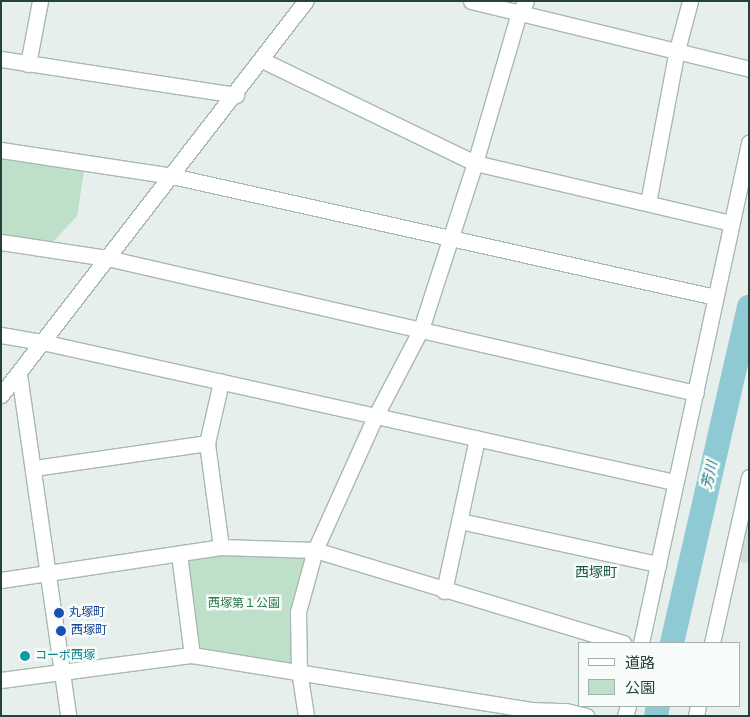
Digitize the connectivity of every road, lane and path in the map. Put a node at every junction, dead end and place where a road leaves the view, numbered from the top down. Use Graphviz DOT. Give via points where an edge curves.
graph roads {
  1 [pos="40,1"];
  2 [pos="305,1"];
  3 [pos="471,1"];
  4 [pos="690,1"];
  5 [pos="522,7"];
  6 [pos="677,50"];
  7 [pos="1,59"];
  8 [pos="262,60"];
  9 [pos="28,64"];
  10 [pos="749,69"];
  11 [pos="236,95"];
  12 [pos="749,143"];
  13 [pos="1,150"];
  14 [pos="476,162"];
  15 [pos="172,176"];
  16 [pos="648,203"];
  17 [pos="730,223"];
  18 [pos="449,238"];
  19 [pos="1,242"];
  20 [pos="107,258"];
  21 [pos="715,297"];
  22 [pos="421,329"];
  23 [pos="1,335"];
  24 [pos="42,342"];
  25 [pos="19,374"];
  26 [pos="221,382"];
  27 [pos="696,393"];
  28 [pos="1,395"];
  29 [pos="376,417"];
  30 [pos="476,439"];
  31 [pos="206,444"];
  32 [pos="34,468"];
  33 [pos="749,477"];
  34 [pos="674,482"];
  35 [pos="460,521"];
  36 [pos="221,547"];
  37 [pos="315,550"];
  38 [pos="178,554"];
  39 [pos="658,564"];
  40 [pos="48,574"];
  41 [pos="1,580"];
  42 [pos="444,591"];
  43 [pos="620,642"];
  44 [pos="641,642"];
  45 [pos="712,642"];
  46 [pos="192,655"];
  47 [pos="299,670"];
  48 [pos="63,672"];
  49 [pos="1,680"];
  50 [pos="528,713"];
  51 [pos="68,716"];
  52 [pos="306,716"];
  53 [pos="586,716"];
  1 -- 9 [label="street"];
  2 -- 8 [label="street"];
  3 -- 5 [label="street"];
  4 -- 6 [label="street"];
  5 -- 6 [label="street"];
  5 -- 14 [label="street"];
  6 -- 10 [label="street"];
  6 -- 16 [label="street"];
  7 -- 9 [label="street"];
  8 -- 11 [label="street"];
  8 -- 14 [label="street"];
  9 -- 11 [label="street"];
  11 -- 15 [label="street"];
  12 -- 17 [label="street"];
  13 -- 15 [label="street"];
  14 -- 16 [label="street"];
  14 -- 18 [label="street"];
  15 -- 18 [label="street"];
  15 -- 20 [label="street"];
  16 -- 17 [label="street"];
  17 -- 21 [label="street"];
  18 -- 21 [label="street"];
  18 -- 22 [label="street"];
  19 -- 20 [label="street"];
  20 -- 22 [label="street"];
  20 -- 24 [label="street"];
  21 -- 27 [label="street"];
  22 -- 27 [label="street"];
  22 -- 29 [label="street"];
  23 -- 24 [label="street"];
  24 -- 25 [label="street"];
  24 -- 26 [label="street"];
  25 -- 28 [label="street"];
  25 -- 32 [label="street"];
  26 -- 29 [label="street"];
  26 -- 31 [label="street"];
  27 -- 34 [label="street"];
  29 -- 30 [label="street"];
  29 -- 37 [label="street"];
  30 -- 34 [label="street"];
  30 -- 35 [label="street"];
  31 -- 32 [label="street"];
  31 -- 36 [label="street"];
  32 -- 40 [label="street"];
  33 -- 45 [label="street"];
  34 -- 39 [label="street"];
  35 -- 39 [label="street"];
  35 -- 42 [label="street"];
  36 -- 37 [label="street"];
  36 -- 38 [label="street"];
  37 -- 42 [label="street"];
  37 -- 47 [label="street" via="298,612"];
  38 -- 40 [label="street"];
  38 -- 46 [label="street"];
  39 -- 44 [label="street"];
  40 -- 41 [label="street"];
  40 -- 48 [label="street"];
  42 -- 43 [label="street"];
  46 -- 47 [label="street"];
  46 -- 48 [label="street"];
  47 -- 50 [label="street"];
  47 -- 52 [label="street"];
  48 -- 49 [label="street"];
  48 -- 51 [label="street"];
  50 -- 53 [label="street" via="566,711"];
}
